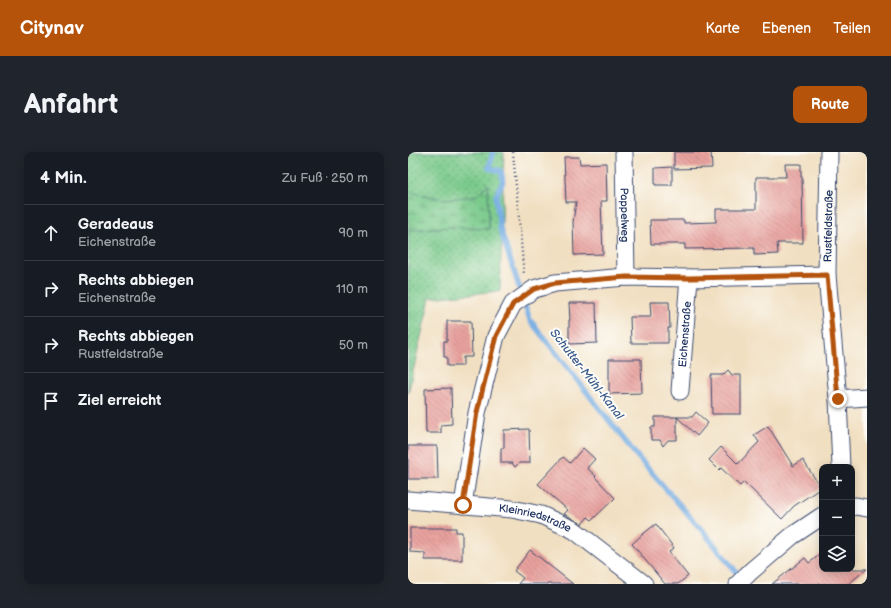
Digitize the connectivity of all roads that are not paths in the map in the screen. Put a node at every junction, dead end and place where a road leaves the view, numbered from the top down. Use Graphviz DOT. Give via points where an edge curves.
graph roads {
  1 [pos="624,152"];
  2 [pos="829,152"];
  3 [pos="827,275"];
  4 [pos="626,277"];
  5 [pos="689,278"];
  6 [pos="680,391"];
  7 [pos="867,396"];
  8 [pos="838,399"];
  9 [pos="841,464"];
  10 [pos="408,500"];
  11 [pos="463,505"];
  12 [pos="855,506"];
  13 [pos="867,508"];
  14 [pos="819,518"];
  15 [pos="744,578"];
  16 [pos="644,584"];
  1 -- 4 [label="street, Pappelweg"];
  2 -- 3 [label="street, Rustfeldstraße"];
  3 -- 5 [label="street"];
  3 -- 8 [label="street, Rustfeldstraße"];
  4 -- 5 [label="street"];
  4 -- 11 [label="street" via="555,283 534,289 513,304 496,336 477,412"];
  5 -- 6 [label="street, Eichenstraße"];
  7 -- 8 [label="street"];
  8 -- 9 [label="street, Rustfeldstraße"];
  10 -- 11 [label="street, Kleinriedstraße"];
  11 -- 16 [label="street, Kleinriedstraße" via="512,509 541,515 574,530"];
  12 -- 13 [label="street"];
  14 -- 15 [label="street" via="792,536"];
}
